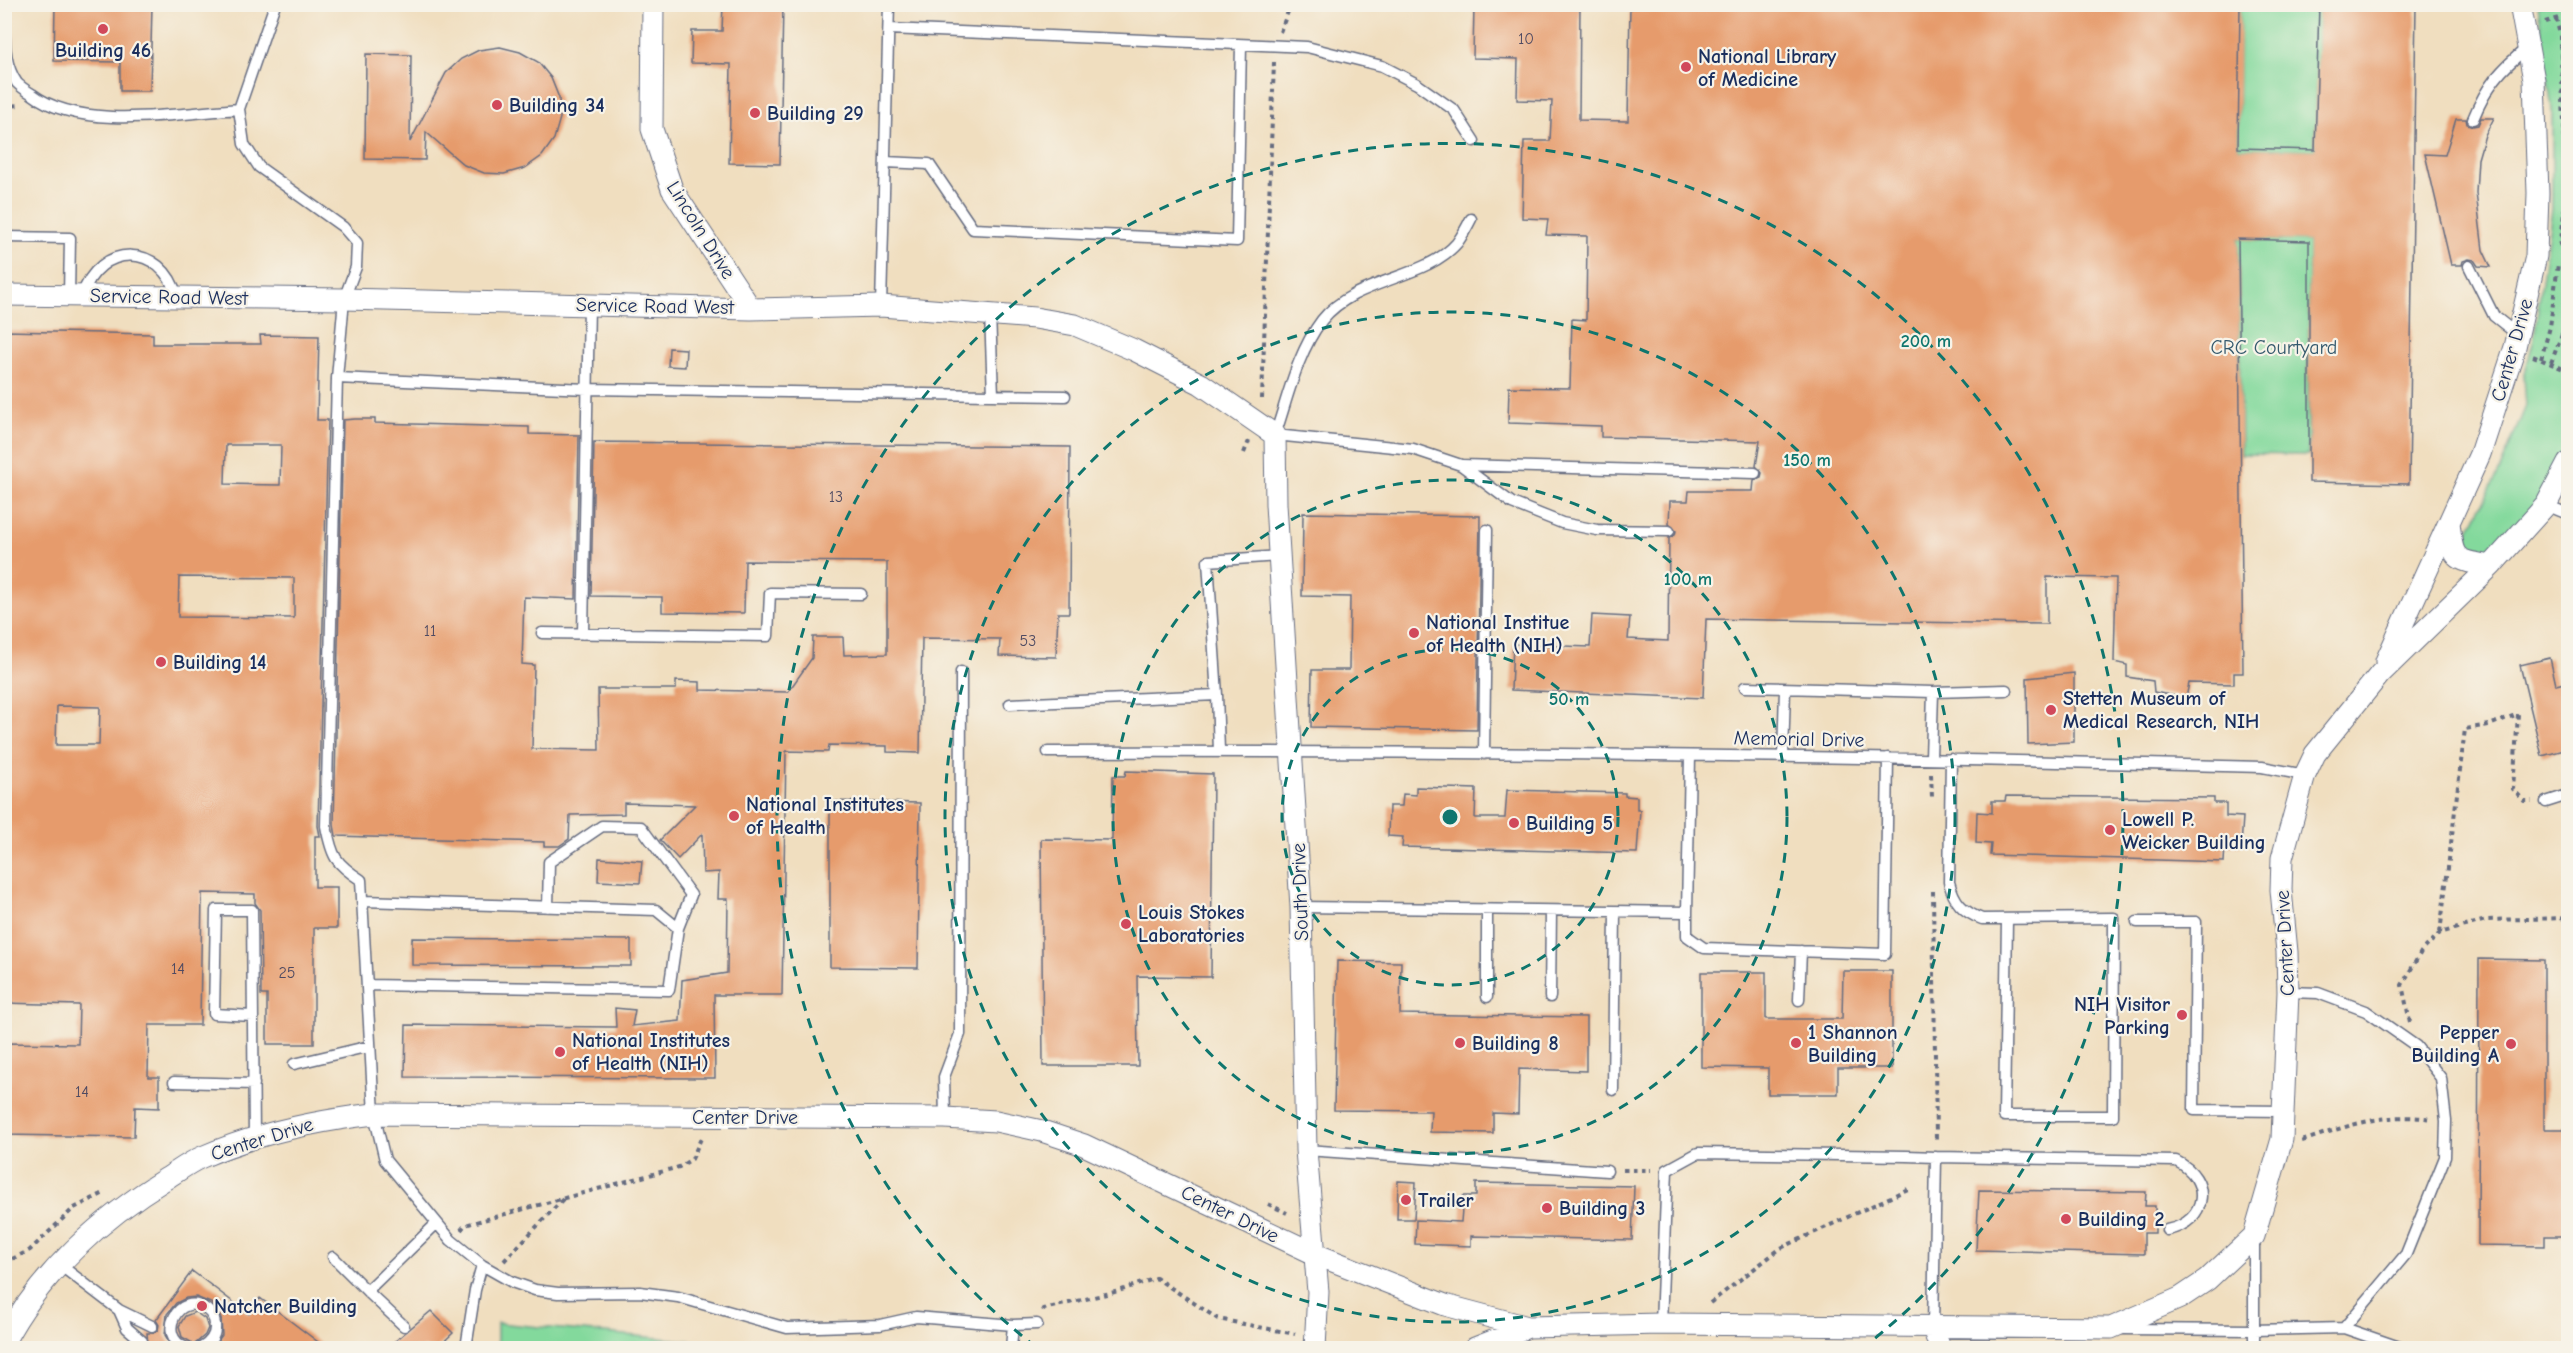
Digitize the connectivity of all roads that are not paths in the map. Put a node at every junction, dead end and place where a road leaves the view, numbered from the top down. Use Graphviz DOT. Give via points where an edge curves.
graph roads {
  1 [pos="275,4"];
  2 [pos="653,4"];
  3 [pos="889,4"];
  4 [pos="2520,4"];
  5 [pos="4,16"];
  6 [pos="889,29"];
  7 [pos="1241,45"];
  8 [pos="2528,46"];
  9 [pos="239,109"];
  10 [pos="2473,118"];
  11 [pos="1474,141"];
  12 [pos="885,162"];
  13 [pos="1471,219"];
  14 [pos="4,237"];
  15 [pos="2469,266"];
  16 [pos="4,295"];
  17 [pos="75,296"];
  18 [pos="177,297"];
  19 [pos="344,299"];
  20 [pos="589,305"];
  21 [pos="881,306"];
  22 [pos="751,309"];
  23 [pos="990,313"];
  24 [pos="2518,335"];
  25 [pos="337,378"];
  26 [pos="588,389"];
  27 [pos="993,395"];
  28 [pos="1065,396"];
  29 [pos="1275,435"];
  30 [pos="2568,463"];
  31 [pos="1461,465"];
  32 [pos="1755,473"];
  33 [pos="2546,505"];
  34 [pos="2568,514"];
  35 [pos="2449,521"];
  36 [pos="1487,530"];
  37 [pos="1669,531"];
  38 [pos="1280,556"];
  39 [pos="2491,566"];
  40 [pos="861,594"];
  41 [pos="542,633"];
  42 [pos="583,634"];
  43 [pos="961,672"];
  44 [pos="2380,674"];
  45 [pos="1745,687"];
  46 [pos="1785,688"];
  47 [pos="2006,690"];
  48 [pos="1933,692"];
  49 [pos="1217,695"];
  50 [pos="1010,704"];
  51 [pos="1219,751"];
  52 [pos="1048,752"];
  53 [pos="1293,753"];
  54 [pos="1484,754"];
  55 [pos="1690,756"];
  56 [pos="1784,757"];
  57 [pos="1888,758"];
  58 [pos="1931,758"];
  59 [pos="1952,759"];
  60 [pos="2305,775"];
  61 [pos="2568,795"];
  62 [pos="2546,802"];
  63 [pos="363,901"];
  64 [pos="548,907"];
  65 [pos="1301,908"];
  66 [pos="1487,910"];
  67 [pos="1551,911"];
  68 [pos="1615,912"];
  69 [pos="1687,912"];
  70 [pos="2007,920"];
  71 [pos="2137,921"];
  72 [pos="678,928"];
  73 [pos="1801,951"];
  74 [pos="367,985"];
  75 [pos="2288,992"];
  76 [pos="1487,997"];
  77 [pos="1550,997"];
  78 [pos="1799,1000"];
  79 [pos="253,1016"];
  80 [pos="370,1046"];
  81 [pos="294,1064"];
  82 [pos="174,1082"];
  83 [pos="254,1084"];
  84 [pos="1613,1090"];
  85 [pos="2284,1111"];
  86 [pos="374,1114"];
  87 [pos="945,1118"];
  88 [pos="254,1137"];
  89 [pos="1306,1150"];
  90 [pos="1936,1157"];
  91 [pos="1607,1171"];
  92 [pos="437,1223"];
  93 [pos="2167,1230"];
  94 [pos="2254,1236"];
  95 [pos="1315,1254"];
  96 [pos="333,1257"];
  97 [pos="60,1265"];
  98 [pos="482,1265"];
  99 [pos="367,1291"];
  100 [pos="119,1310"];
  101 [pos="1037,1324"];
  102 [pos="1661,1324"];
  103 [pos="1013,1325"];
  104 [pos="152,1326"];
  105 [pos="404,1326"];
  106 [pos="1528,1327"];
  107 [pos="1933,1328"];
  108 [pos="2111,1328"];
  109 [pos="2344,1328"];
  110 [pos="2254,1329"];
  111 [pos="142,1341"];
  112 [pos="4,1342"];
  113 [pos="1316,1343"];
  114 [pos="186,1348"];
  115 [pos="201,1348"];
  116 [pos="466,1348"];
  117 [pos="1011,1348"];
  118 [pos="1475,1348"];
  119 [pos="1940,1348"];
  120 [pos="2254,1348"];
  121 [pos="2402,1348"];
  1 -- 9 [label="lane"];
  2 -- 22 [label="street, Lincoln Drive" via="652,129 672,189"];
  3 -- 6 [label="lane"];
  4 -- 8 [label="street, Center Drive"];
  5 -- 9 [label="lane" via="5,56 18,84 45,104 66,112 117,117"];
  6 -- 7 [label="lane"];
  6 -- 12 [label="lane"];
  7 -- 11 [label="lane" via="1307,47 1382,66 1454,110"];
  7 -- 12 [label="lane" via="1237,240 973,229 929,164"];
  8 -- 10 [label="lane" via="2490,83"];
  8 -- 24 [label="street, Center Drive" via="2534,80 2538,204 2536,256"];
  9 -- 19 [label="lane" via="244,144 259,167 344,226 357,243 356,267"];
  12 -- 21 [label="lane"];
  13 -- 29 [label="lane" via="1456,244 1433,261 1347,298 1323,319 1303,351"];
  14 -- 17 [label="lane" via="70,238"];
  15 -- 24 [label="lane" via="2494,316"];
  16 -- 17 [label="street, Service Road West"];
  17 -- 18 [label="street, Service Road West"];
  17 -- 18 [label="lane" via="96,269 123,255 152,261 164,270"];
  18 -- 19 [label="street, Service Road West"];
  19 -- 20 [label="street, Service Road West"];
  19 -- 25 [label="lane"];
  20 -- 22 [label="street, Service Road West"];
  20 -- 26 [label="lane"];
  21 -- 22 [label="street, Service Road West"];
  21 -- 23 [label="street, Service Road West"];
  23 -- 27 [label="lane"];
  23 -- 29 [label="street, Service Road West" via="1076,325 1115,341 1201,384"];
  24 -- 35 [label="street, Center Drive" via="2480,454"];
  25 -- 26 [label="lane"];
  25 -- 63 [label="lane" via="326,826 331,854 362,880"];
  26 -- 27 [label="lane"];
  26 -- 42 [label="lane"];
  27 -- 28 [label="lane"];
  29 -- 31 [label="lane" via="1413,449"];
  29 -- 38 [label="street, South Drive"];
  30 -- 33 [label="street, Center Drive"];
  31 -- 32 [label="lane"];
  31 -- 37 [label="lane" via="1512,503 1562,523 1598,531"];
  33 -- 34 [label="lane"];
  33 -- 39 [label="street, Center Drive"];
  35 -- 39 [label="street" via="2457,557"];
  35 -- 44 [label="street, Center Drive"];
  36 -- 54 [label="lane"];
  38 -- 49 [label="lane" via="1208,561"];
  38 -- 53 [label="street, South Drive"];
  39 -- 44 [label="street, Center Drive"];
  40 -- 42 [label="lane" via="770,593 768,636"];
  41 -- 42 [label="lane"];
  43 -- 87 [label="lane" via="960,1034 944,1077"];
  44 -- 60 [label="street, Center Drive" via="2315,754"];
  45 -- 46 [label="lane"];
  46 -- 48 [label="lane"];
  46 -- 56 [label="lane"];
  47 -- 48 [label="lane"];
  48 -- 58 [label="lane"];
  49 -- 50 [label="lane"];
  49 -- 51 [label="lane"];
  51 -- 52 [label="lane, Memorial Drive"];
  51 -- 53 [label="lane, Memorial Drive"];
  53 -- 54 [label="lane, Memorial Drive"];
  53 -- 65 [label="street, South Drive"];
  54 -- 55 [label="lane, Memorial Drive"];
  55 -- 56 [label="lane, Memorial Drive"];
  55 -- 69 [label="lane"];
  56 -- 57 [label="lane, Memorial Drive"];
  57 -- 58 [label="lane, Memorial Drive"];
  57 -- 73 [label="lane" via="1885,954"];
  58 -- 59 [label="lane, Memorial Drive"];
  59 -- 60 [label="lane, Memorial Drive" via="2262,767"];
  59 -- 70 [label="lane" via="1952,895 1969,915 1982,920"];
  60 -- 75 [label="street, Center Drive" via="2282,858"];
  61 -- 62 [label="lane"];
  63 -- 64 [label="lane"];
  63 -- 74 [label="lane"];
  64 -- 72 [label="lane" via="656,910"];
  64 -- 72 [label="lane" via="549,862 602,826 641,827 692,895"];
  65 -- 66 [label="lane"];
  65 -- 89 [label="street, South Drive"];
  66 -- 67 [label="lane"];
  66 -- 76 [label="lane"];
  67 -- 68 [label="lane"];
  67 -- 77 [label="lane"];
  68 -- 69 [label="lane"];
  68 -- 84 [label="lane"];
  69 -- 73 [label="lane" via="1687,936 1704,948"];
  70 -- 70 [label="lane" via="2004,1116 2113,1116 2114,918"];
  71 -- 85 [label="lane" via="2196,922 2194,1110"];
  72 -- 74 [label="lane" via="669,990"];
  73 -- 78 [label="lane"];
  74 -- 80 [label="lane"];
  75 -- 85 [label="street, Center Drive"];
  75 -- 109 [label="lane" via="2318,993 2366,1011 2416,1046 2442,1078 2445,1157 2406,1254"];
  79 -- 79 [label="lane" via="252,910 216,910 213,1014"];
  79 -- 83 [label="lane"];
  80 -- 81 [label="lane"];
  80 -- 86 [label="lane"];
  82 -- 83 [label="lane"];
  83 -- 88 [label="lane"];
  85 -- 94 [label="street, Center Drive" via="2282,1139"];
  86 -- 87 [label="street, Center Drive"];
  86 -- 88 [label="street, Center Drive" via="329,1119"];
  86 -- 92 [label="lane" via="384,1160"];
  87 -- 95 [label="street, Center Drive" via="996,1121 1084,1144"];
  88 -- 97 [label="street, Center Drive" via="199,1158 138,1196 102,1223"];
  89 -- 91 [label="lane"];
  89 -- 95 [label="street, South Drive"];
  90 -- 93 [label="lane" via="2176,1161 2194,1173 2201,1194 2200,1205 2188,1223"];
  90 -- 102 [label="lane" via="1698,1153 1667,1170"];
  90 -- 107 [label="lane"];
  92 -- 98 [label="lane"];
  92 -- 99 [label="lane"];
  94 -- 108 [label="street, Center Drive" via="2207,1280 2180,1298"];
  94 -- 110 [label="lane, Center Drive"];
  95 -- 106 [label="street, Center Drive" via="1446,1305"];
  95 -- 113 [label="street, South Drive"];
  96 -- 99 [label="lane"];
  97 -- 100 [label="lane"];
  97 -- 112 [label="street, Center Drive"];
  98 -- 103 [label="lane" via="535,1290 640,1292 678,1297 787,1328 880,1325 916,1317"];
  98 -- 116 [label="lane"];
  99 -- 105 [label="lane"];
  100 -- 104 [label="lane"];
  100 -- 111 [label="lane" via="127,1328"];
  101 -- 103 [label="lane"];
  102 -- 106 [label="street, Center Drive"];
  102 -- 107 [label="street, Center Drive"];
  103 -- 117 [label="lane"];
  106 -- 118 [label="street, Center Drive"];
  107 -- 108 [label="street, Center Drive"];
  107 -- 119 [label="street"];
  108 -- 110 [label="lane, Center Drive"];
  109 -- 110 [label="lane"];
  109 -- 121 [label="lane"];
  110 -- 120 [label="lane"];
  114 -- 115 [label="lane" via="175,1342 171,1320 181,1308 196,1305 209,1312 215,1326 212,1340"];
}
